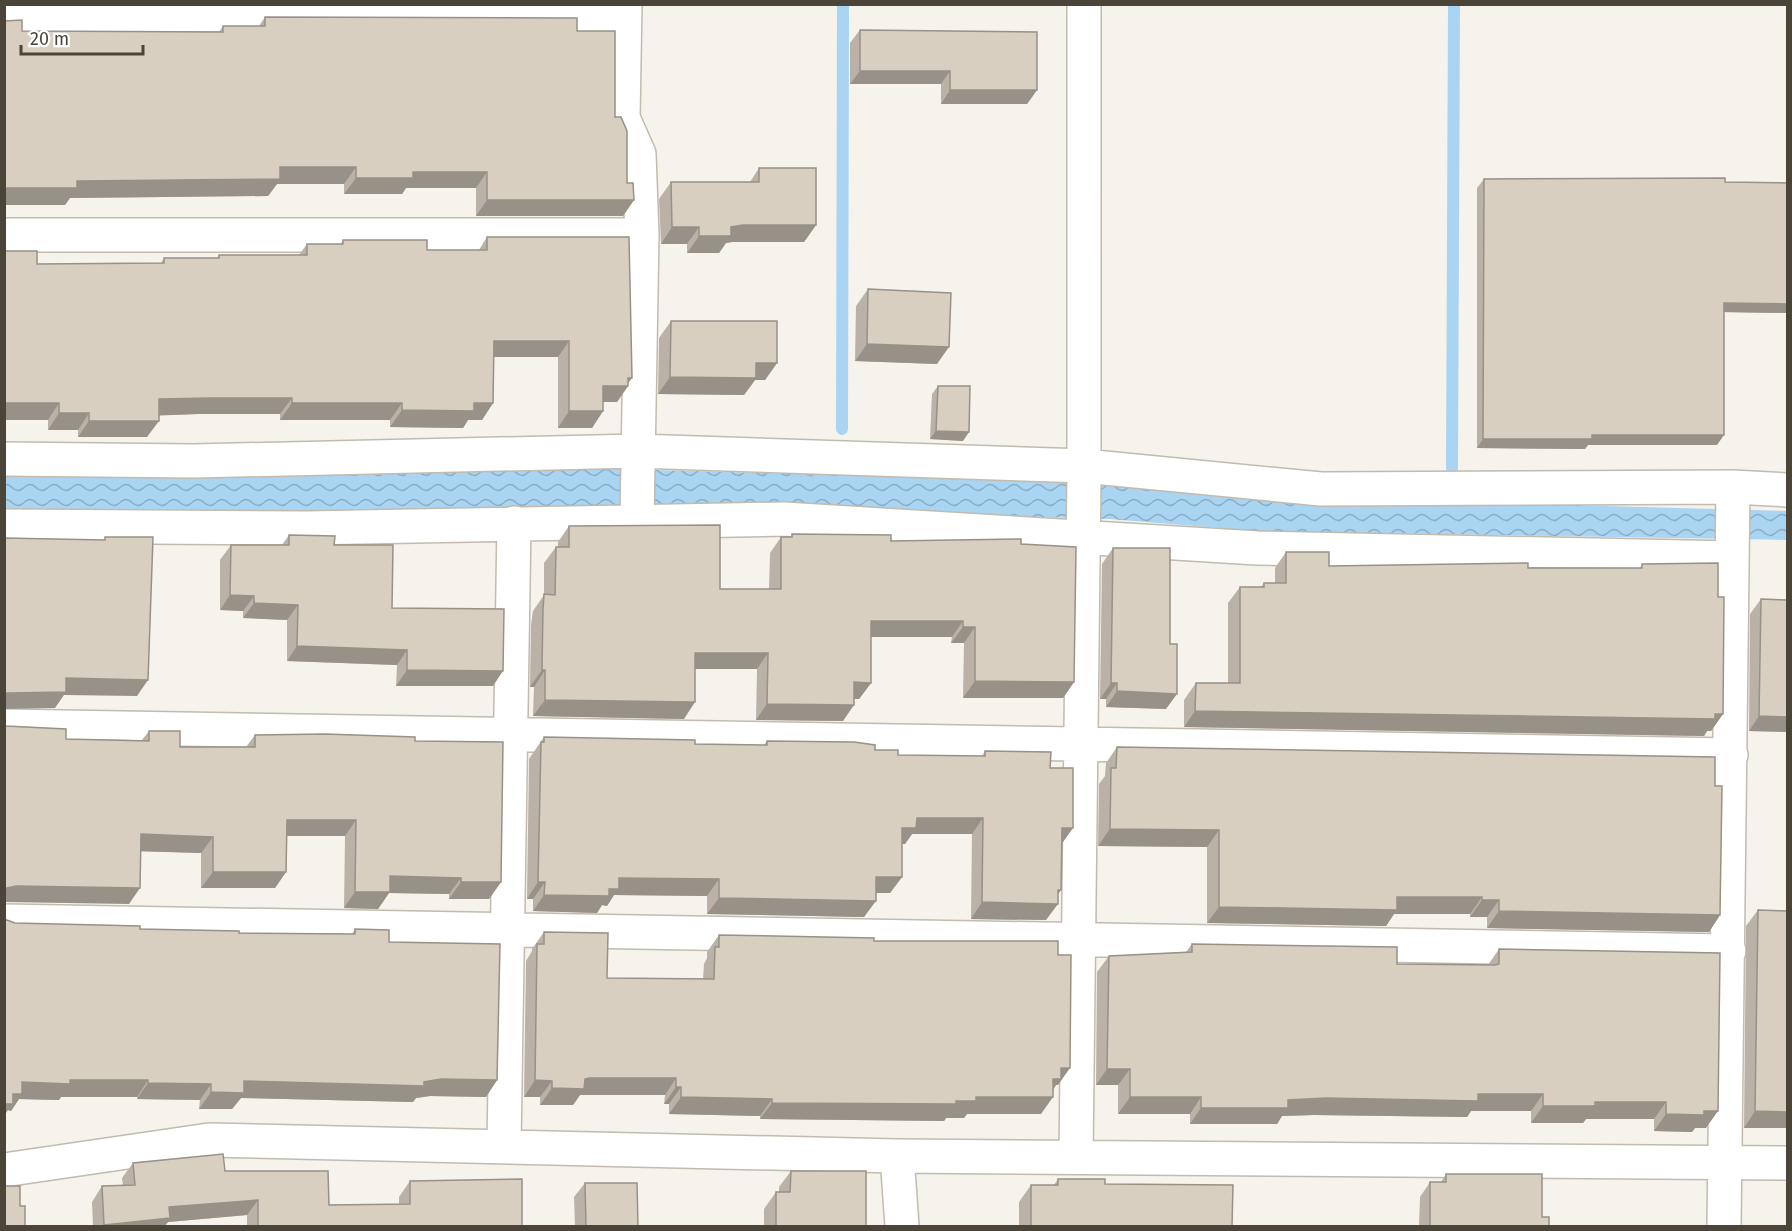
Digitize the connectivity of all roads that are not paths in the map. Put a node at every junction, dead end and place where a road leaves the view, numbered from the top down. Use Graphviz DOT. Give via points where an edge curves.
graph roads {
  1 [pos="1084,4"];
  2 [pos="625,10"];
  3 [pos="4,15"];
  4 [pos="4,236"];
  5 [pos="642,236"];
  6 [pos="637,458"];
  7 [pos="4,459"];
  8 [pos="1084,471"];
  9 [pos="1788,490"];
  10 [pos="1733,491"];
  11 [pos="637,515"];
  12 [pos="513,523"];
  13 [pos="4,526"];
  14 [pos="1083,530"];
  15 [pos="1732,554"];
  16 [pos="4,726"];
  17 [pos="510,735"];
  18 [pos="1081,745"];
  19 [pos="1731,756"];
  20 [pos="4,921"];
  21 [pos="507,930"];
  22 [pos="1078,939"];
  23 [pos="1728,951"];
  24 [pos="504,1146"];
  25 [pos="897,1156"];
  26 [pos="1076,1157"];
  27 [pos="1727,1161"];
  28 [pos="1788,1163"];
  29 [pos="4,1170"];
  30 [pos="902,1227"];
  31 [pos="1724,1227"];
  1 -- 8 [label="street"];
  2 -- 3 [label="street"];
  2 -- 5 [label="street" via="623,118 639,154"];
  4 -- 5 [label="street"];
  5 -- 6 [label="street"];
  6 -- 7 [label="street"];
  6 -- 8 [label="street"];
  6 -- 11 [label="street"];
  8 -- 10 [label="street" via="1322,489"];
  8 -- 14 [label="street"];
  9 -- 10 [label="street"];
  10 -- 15 [label="street"];
  11 -- 12 [label="street"];
  11 -- 14 [label="street"];
  12 -- 13 [label="street" via="307,528"];
  12 -- 17 [label="street"];
  14 -- 15 [label="street" via="1257,548"];
  14 -- 18 [label="street"];
  15 -- 19 [label="street"];
  16 -- 17 [label="street"];
  17 -- 18 [label="street"];
  17 -- 21 [label="street"];
  18 -- 19 [label="street"];
  18 -- 22 [label="street"];
  19 -- 23 [label="street"];
  20 -- 21 [label="street"];
  21 -- 22 [label="street"];
  21 -- 24 [label="street"];
  22 -- 23 [label="street"];
  22 -- 26 [label="street"];
  23 -- 27 [label="street"];
  24 -- 25 [label="street"];
  24 -- 29 [label="street" via="209,1140"];
  25 -- 26 [label="street"];
  25 -- 30 [label="street"];
  26 -- 27 [label="street"];
  27 -- 28 [label="street"];
  27 -- 31 [label="street"];
}
